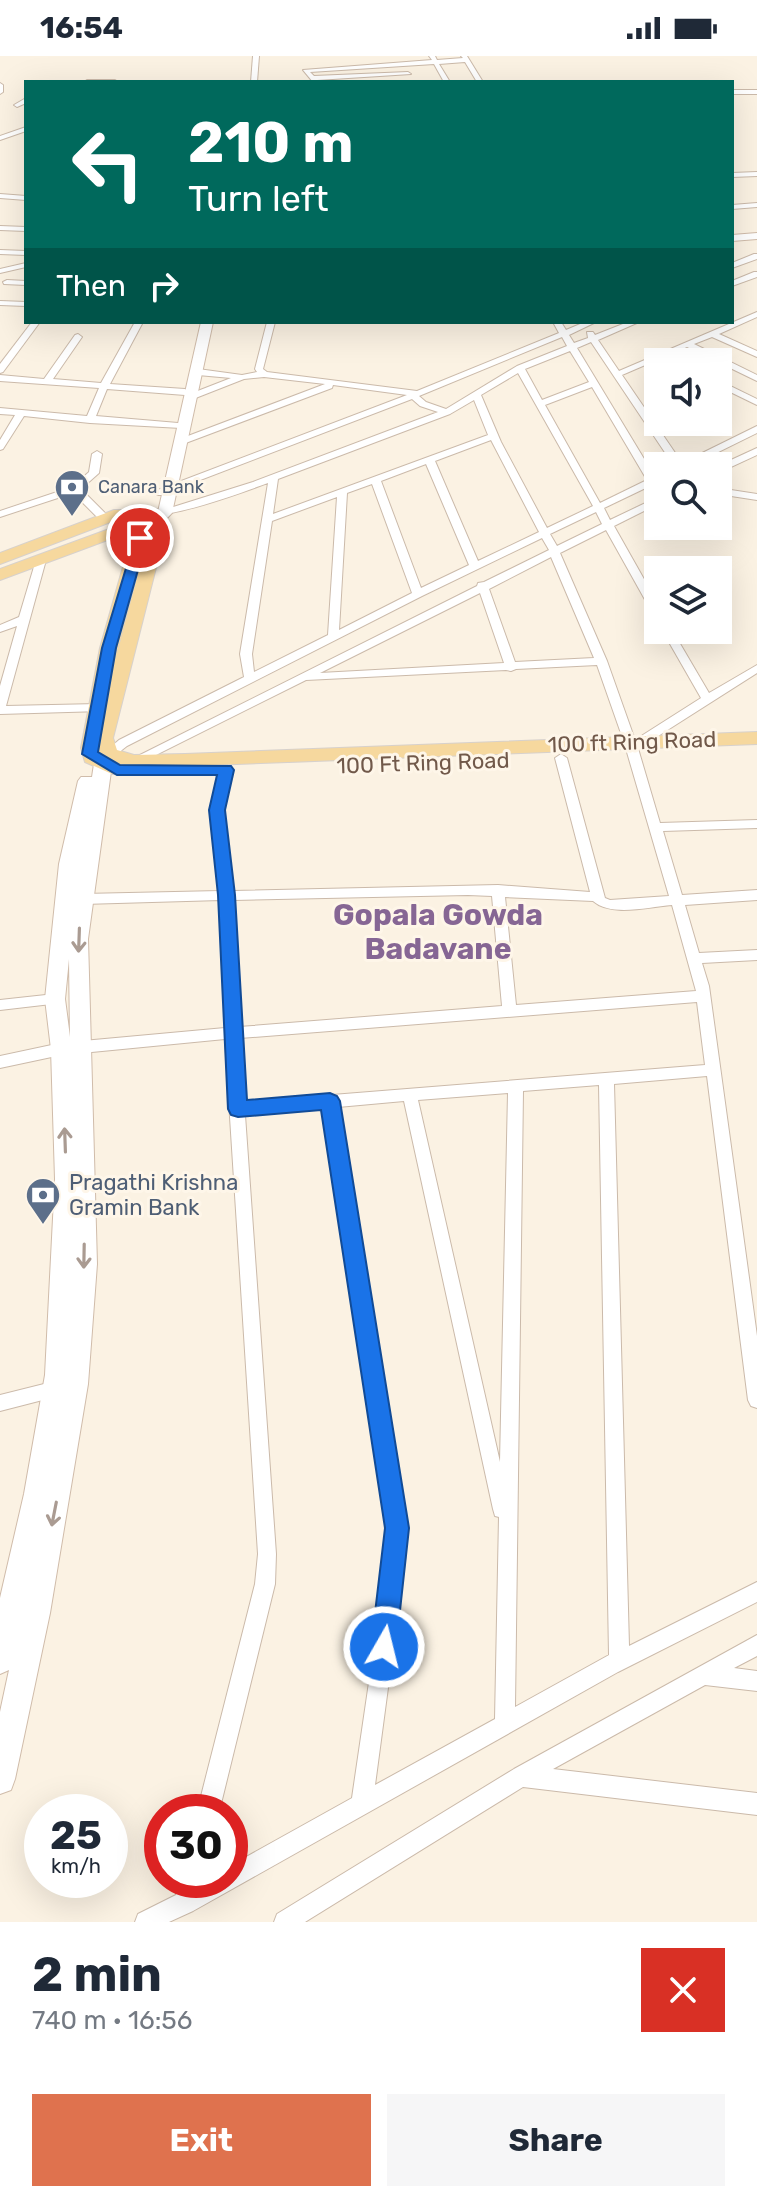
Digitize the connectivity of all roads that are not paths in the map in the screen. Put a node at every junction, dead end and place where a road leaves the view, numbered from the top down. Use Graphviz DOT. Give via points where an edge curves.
graph roads {
  1 [pos="256,56"];
  2 [pos="320,56"];
  3 [pos="346,56"];
  4 [pos="371,56"];
  5 [pos="465,58"];
  6 [pos="434,59"];
  7 [pos="401,60"];
  8 [pos="375,65"];
  9 [pos="350,66"];
  10 [pos="324,68"];
  11 [pos="408,74"];
  12 [pos="254,80"];
  13 [pos="315,80"];
  14 [pos="412,80"];
  15 [pos="446,80"];
  16 [pos="479,80"];
  17 [pos="0,85"];
  18 [pos="0,92"];
  19 [pos="734,92"];
  20 [pos="757,92"];
  21 [pos="24,101"];
  22 [pos="17,105"];
  23 [pos="24,130"];
  24 [pos="0,138"];
  25 [pos="757,174"];
  26 [pos="734,175"];
  27 [pos="0,196"];
  28 [pos="10,197"];
  29 [pos="24,198"];
  30 [pos="757,205"];
  31 [pos="734,207"];
  32 [pos="0,210"];
  33 [pos="0,228"];
  34 [pos="24,229"];
  35 [pos="757,236"];
  36 [pos="734,238"];
  37 [pos="0,252"];
  38 [pos="24,253"];
  39 [pos="757,256"];
  40 [pos="24,265"];
  41 [pos="734,265"];
  42 [pos="0,271"];
  43 [pos="757,274"];
  44 [pos="7,282"];
  45 [pos="24,283"];
  46 [pos="734,283"];
  47 [pos="0,303"];
  48 [pos="24,304"];
  49 [pos="757,314"];
  50 [pos="747,318"];
  51 [pos="734,323"];
  52 [pos="757,323"];
  53 [pos="34,324"];
  54 [pos="138,324"];
  55 [pos="200,324"];
  56 [pos="207,324"];
  57 [pos="270,324"];
  58 [pos="558,324"];
  59 [pos="584,324"];
  60 [pos="586,324"];
  61 [pos="630,324"];
  62 [pos="733,324"];
  63 [pos="711,333"];
  64 [pos="564,334"];
  65 [pos="78,337"];
  66 [pos="593,339"];
  67 [pos="687,344"];
  68 [pos="572,347"];
  69 [pos="677,348"];
  70 [pos="757,354"];
  71 [pos="644,362"];
  72 [pos="520,368"];
  73 [pos="0,370"];
  74 [pos="198,372"];
  75 [pos="264,374"];
  76 [pos="616,375"];
  77 [pos="242,377"];
  78 [pos="0,378"];
  79 [pos="757,378"];
  80 [pos="47,381"];
  81 [pos="594,383"];
  82 [pos="333,384"];
  83 [pos="104,386"];
  84 [pos="732,390"];
  85 [pos="189,394"];
  86 [pos="416,394"];
  87 [pos="476,395"];
  88 [pos="757,402"];
  89 [pos="540,404"];
  90 [pos="0,411"];
  91 [pos="447,412"];
  92 [pos="21,413"];
  93 [pos="90,420"];
  94 [pos="178,426"];
  95 [pos="757,429"];
  96 [pos="493,436"];
  97 [pos="183,441"];
  98 [pos="0,447"];
  99 [pos="757,451"];
  100 [pos="671,452"];
  101 [pos="710,452"];
  102 [pos="97,454"];
  103 [pos="429,459"];
  104 [pos="732,463"];
  105 [pos="644,465"];
  106 [pos="274,477"];
  107 [pos="375,479"];
  108 [pos="732,484"];
  109 [pos="757,488"];
  110 [pos="75,489"];
  111 [pos="172,489"];
  112 [pos="644,490"];
  113 [pos="342,492"];
  114 [pos="158,493"];
  115 [pos="732,493"];
  116 [pos="757,497"];
  117 [pos="598,507"];
  118 [pos="644,507"];
  119 [pos="0,514"];
  120 [pos="266,520"];
  121 [pos="147,523"];
  122 [pos="606,525"];
  123 [pos="106,526"];
  124 [pos="544,534"];
  125 [pos="554,551"];
  126 [pos="0,559"];
  127 [pos="41,560"];
  128 [pos="475,567"];
  129 [pos="0,575"];
  130 [pos="482,585"];
  131 [pos="644,590"];
  132 [pos="418,594"];
  133 [pos="25,619"];
  134 [pos="0,629"];
  135 [pos="333,637"];
  136 [pos="675,644"];
  137 [pos="601,661"];
  138 [pos="511,668"];
  139 [pos="757,668"];
  140 [pos="305,677"];
  141 [pos="757,677"];
  142 [pos="743,678"];
  143 [pos="250,680"];
  144 [pos="707,699"];
  145 [pos="0,708"];
  146 [pos="98,708"];
  147 [pos="757,738"];
  148 [pos="634,747"];
  149 [pos="757,752"];
  150 [pos="111,757"];
  151 [pos="561,758"];
  152 [pos="226,770"];
  153 [pos="757,824"];
  154 [pos="656,827"];
  155 [pos="498,890"];
  156 [pos="227,895"];
  157 [pos="757,895"];
  158 [pos="597,897"];
  159 [pos="677,898"];
  160 [pos="83,899"];
  161 [pos="757,955"];
  162 [pos="693,958"];
  163 [pos="702,996"];
  164 [pos="55,999"];
  165 [pos="0,1005"];
  166 [pos="510,1011"];
  167 [pos="232,1033"];
  168 [pos="71,1048"];
  169 [pos="0,1062"];
  170 [pos="712,1070"];
  171 [pos="606,1078"];
  172 [pos="516,1086"];
  173 [pos="410,1096"];
  174 [pos="330,1101"];
  175 [pos="238,1109"];
  176 [pos="66,1386"];
  177 [pos="757,1400"];
  178 [pos="0,1403"];
  179 [pos="507,1532"];
  180 [pos="757,1592"];
  181 [pos="757,1645"];
  182 [pos="0,1660"];
  183 [pos="619,1661"];
  184 [pos="704,1675"];
  185 [pos="757,1681"];
  186 [pos="505,1724"];
  187 [pos="521,1776"];
  188 [pos="0,1779"];
  189 [pos="212,1794"];
  190 [pos="362,1804"];
  191 [pos="757,1804"];
  192 [pos="248,1868"];
  193 [pos="186,1898"];
  194 [pos="194,1898"];
  195 [pos="185,1903"];
  196 [pos="146,1922"];
  197 [pos="285,1922"];
  1 -- 12 [label="street"];
  2 -- 10 [label="street"];
  3 -- 9 [label="street"];
  4 -- 8 [label="street"];
  5 -- 6 [label="street"];
  5 -- 16 [label="street"];
  6 -- 7 [label="street"];
  6 -- 15 [label="street"];
  7 -- 8 [label="street"];
  7 -- 11 [label="street"];
  8 -- 9 [label="street"];
  9 -- 10 [label="street"];
  10 -- 13 [label="street" via="306,70"];
  11 -- 13 [label="street"];
  11 -- 14 [label="street"];
  17 -- 18 [label="street"];
  19 -- 20 [label="street"];
  21 -- 22 [label="street"];
  23 -- 24 [label="street"];
  25 -- 26 [label="street"];
  27 -- 28 [label="street"];
  28 -- 29 [label="street"];
  28 -- 32 [label="street"];
  30 -- 31 [label="street"];
  33 -- 34 [label="street"];
  35 -- 36 [label="main road"];
  37 -- 38 [label="street"];
  39 -- 41 [label="street"];
  40 -- 42 [label="street"];
  43 -- 46 [label="street"];
  44 -- 45 [label="street"];
  47 -- 48 [label="street"];
  49 -- 50 [label="street"];
  50 -- 51 [label="street"];
  50 -- 52 [label="street"];
  53 -- 73 [label="street"];
  54 -- 83 [label="street"];
  55 -- 85 [label="main road"];
  56 -- 74 [label="main road"];
  57 -- 75 [label="street" via="259,369"];
  58 -- 64 [label="street"];
  59 -- 64 [label="street"];
  60 -- 66 [label="street"];
  61 -- 66 [label="street"];
  62 -- 63 [label="street"];
  63 -- 67 [label="street"];
  63 -- 70 [label="street"];
  64 -- 68 [label="street"];
  64 -- 86 [label="street"];
  65 -- 80 [label="street"];
  66 -- 68 [label="street"];
  66 -- 76 [label="street"];
  67 -- 69 [label="street"];
  67 -- 79 [label="street"];
  68 -- 72 [label="street"];
  68 -- 81 [label="street"];
  71 -- 76 [label="street"];
  72 -- 87 [label="street"];
  72 -- 89 [label="street"];
  74 -- 77 [label="street"];
  74 -- 85 [label="main road"];
  75 -- 77 [label="street"];
  75 -- 82 [label="street"];
  76 -- 100 [label="street"];
  77 -- 85 [label="street" via="215,390"];
  78 -- 80 [label="street"];
  80 -- 83 [label="street"];
  81 -- 89 [label="street"];
  81 -- 105 [label="street"];
  82 -- 86 [label="street"];
  82 -- 97 [label="street"];
  83 -- 85 [label="street"];
  83 -- 93 [label="street"];
  84 -- 88 [label="street"];
  85 -- 94 [label="main road"];
  85 -- 97 [label="main road"];
  86 -- 91 [label="street" via="423,404"];
  86 -- 111 [label="street"];
  87 -- 91 [label="street"];
  87 -- 96 [label="street"];
  89 -- 117 [label="street"];
  90 -- 92 [label="street"];
  91 -- 106 [label="street"];
  92 -- 93 [label="street"];
  92 -- 98 [label="street"];
  93 -- 94 [label="street"];
  94 -- 114 [label="main road"];
  95 -- 101 [label="street"];
  96 -- 103 [label="street"];
  96 -- 124 [label="street"];
  97 -- 111 [label="main road"];
  99 -- 104 [label="street"];
  102 -- 110 [label="street" via="94,473"];
  103 -- 107 [label="street"];
  103 -- 128 [label="street"];
  106 -- 120 [label="street"];
  106 -- 121 [label="street"];
  107 -- 113 [label="street"];
  107 -- 132 [label="street"];
  108 -- 109 [label="street"];
  110 -- 119 [label="street"];
  110 -- 123 [label="street"];
  111 -- 114 [label="street"];
  111 -- 121 [label="main road"];
  112 -- 117 [label="street"];
  113 -- 120 [label="street"];
  113 -- 135 [label="street"];
  114 -- 121 [label="main road"];
  115 -- 116 [label="street"];
  117 -- 122 [label="street"];
  117 -- 124 [label="street"];
  118 -- 122 [label="street"];
  120 -- 143 [label="street" via="246,654"];
  121 -- 123 [label="main road"];
  121 -- 146 [label="main road" via="109,648"];
  121 -- 150 [label="main road" via="156,536"];
  122 -- 125 [label="street"];
  122 -- 131 [label="street"];
  123 -- 126 [label="main road"];
  123 -- 127 [label="main road"];
  124 -- 125 [label="street"];
  124 -- 128 [label="street"];
  125 -- 130 [label="street"];
  125 -- 137 [label="street"];
  127 -- 129 [label="main road"];
  127 -- 133 [label="street"];
  128 -- 132 [label="street"];
  130 -- 138 [label="street"];
  130 -- 140 [label="street"];
  132 -- 135 [label="street"];
  133 -- 134 [label="street"];
  133 -- 145 [label="street"];
  135 -- 143 [label="street"];
  136 -- 144 [label="street"];
  137 -- 138 [label="street"];
  137 -- 148 [label="street"];
  138 -- 140 [label="street"];
  139 -- 142 [label="street"];
  140 -- 150 [label="street"];
  141 -- 142 [label="street"];
  142 -- 144 [label="street"];
  143 -- 150 [label="street" via="123,743"];
  144 -- 148 [label="street"];
  145 -- 146 [label="street"];
  146 -- 150 [label="main road" via="90,748"];
  147 -- 148 [label="main road, 100 ft Ring Road"];
  148 -- 149 [label="main road, 100 Ft Ring Road"];
  148 -- 150 [label="main road, 100 ft Ring Road"];
  148 -- 151 [label="main road, 100 Ft Ring Road"];
  148 -- 154 [label="street"];
  150 -- 152 [label="main road, 100 Ft Ring Road" via="117,770"];
  150 -- 160 [label="main road"];
  150 -- 164 [label="main road" via="68,864"];
  151 -- 152 [label="main road, 100 Ft Ring Road"];
  151 -- 158 [label="street"];
  152 -- 156 [label="street" via="217,810"];
  153 -- 154 [label="street"];
  154 -- 159 [label="street"];
  155 -- 156 [label="street"];
  155 -- 158 [label="street"];
  155 -- 166 [label="street"];
  156 -- 160 [label="street"];
  156 -- 167 [label="street"];
  157 -- 159 [label="street"];
  158 -- 159 [label="street" via="609,905"];
  159 -- 162 [label="street"];
  160 -- 168 [label="main road, one-way"];
  161 -- 162 [label="street"];
  162 -- 163 [label="street"];
  163 -- 166 [label="street"];
  163 -- 170 [label="street"];
  164 -- 165 [label="street"];
  164 -- 168 [label="main road"];
  166 -- 167 [label="street"];
  167 -- 168 [label="street"];
  167 -- 175 [label="street"];
  168 -- 169 [label="street"];
  168 -- 176 [label="main road" via="85,1264"];
  170 -- 171 [label="street"];
  170 -- 177 [label="street"];
  171 -- 172 [label="street"];
  171 -- 183 [label="street"];
  172 -- 173 [label="street"];
  172 -- 179 [label="street"];
  173 -- 174 [label="street"];
  173 -- 179 [label="street"];
  174 -- 175 [label="street"];
  174 -- 190 [label="street" via="397,1528"];
  175 -- 189 [label="street" via="267,1554 265,1584"];
  176 -- 178 [label="street"];
  176 -- 182 [label="main road"];
  176 -- 188 [label="main road, one-way" via="36,1613"];
  179 -- 186 [label="street"];
  180 -- 183 [label="street"];
  181 -- 184 [label="street"];
  183 -- 186 [label="street"];
  184 -- 185 [label="street"];
  184 -- 187 [label="street"];
  186 -- 190 [label="street"];
  187 -- 191 [label="street"];
  187 -- 197 [label="street"];
  190 -- 192 [label="street"];
  193 -- 195 [label="street"];
  194 -- 195 [label="street"];
  195 -- 196 [label="street"];
}
